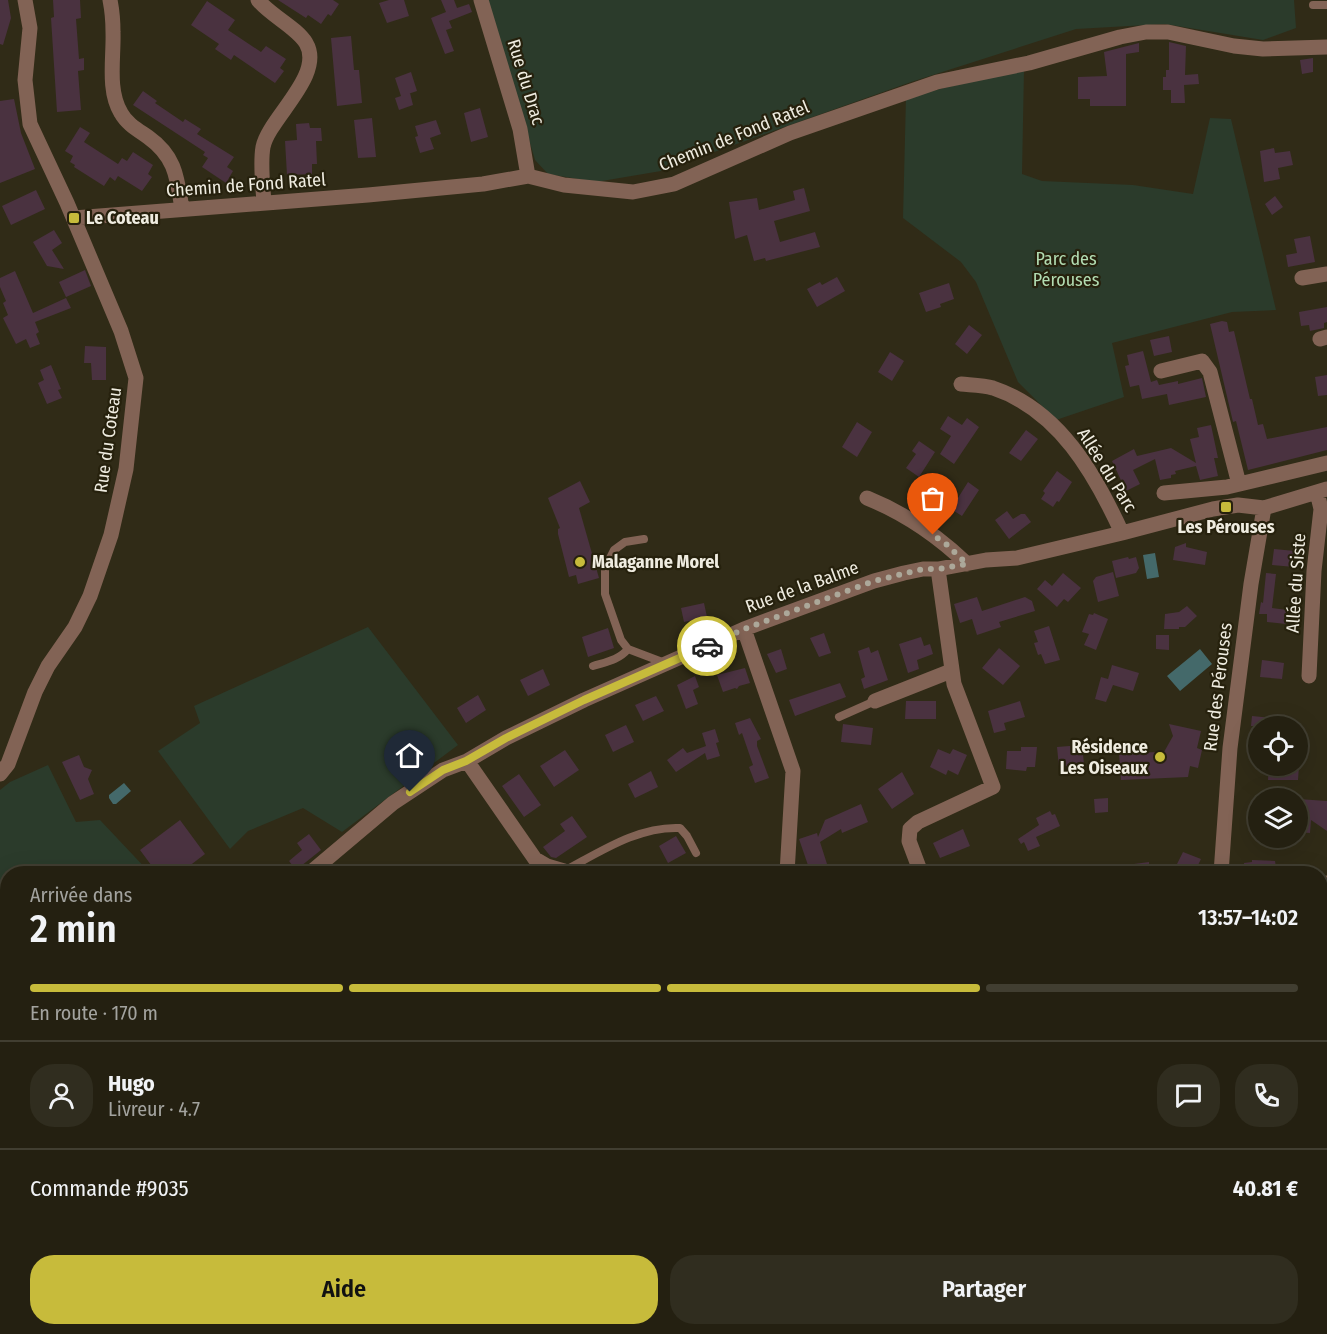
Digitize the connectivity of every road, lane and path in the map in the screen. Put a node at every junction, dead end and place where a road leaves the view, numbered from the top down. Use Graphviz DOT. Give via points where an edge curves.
graph roads {
  1 [pos="25,0"];
  2 [pos="110,0"];
  3 [pos="258,0"];
  4 [pos="481,0"];
  5 [pos="1327,4"];
  6 [pos="1313,5"];
  7 [pos="1327,47"];
  8 [pos="528,176"];
  9 [pos="264,203"];
  10 [pos="182,209"];
  11 [pos="74,218"];
  12 [pos="1327,274"];
  13 [pos="1302,278"];
  14 [pos="1161,371"];
  15 [pos="961,384"];
  16 [pos="1327,463"];
  17 [pos="1239,484"];
  18 [pos="1322,490"];
  19 [pos="1164,493"];
  20 [pos="867,498"];
  21 [pos="1263,508"];
  22 [pos="1122,533"];
  23 [pos="644,539"];
  24 [pos="967,564"];
  25 [pos="938,569"];
  26 [pos="744,629"];
  27 [pos="628,649"];
  28 [pos="667,663"];
  29 [pos="593,666"];
  30 [pos="951,671"];
  31 [pos="1309,676"];
  32 [pos="875,701"];
  33 [pos="839,717"];
  34 [pos="466,761"];
  35 [pos="0,774"];
  36 [pos="696,853"];
  37 [pos="318,866"];
  38 [pos="547,866"];
  39 [pos="575,866"];
  40 [pos="787,866"];
  41 [pos="918,866"];
  42 [pos="1222,866"];
  1 -- 11 [label="street, Rue du Coteau" via="30,28 24,80 30,124"];
  2 -- 10 [label="street" via="116,101 130,125 164,149 172,162"];
  3 -- 9 [label="street" via="306,43 310,60 305,77 263,147"];
  4 -- 8 [label="street, Rue du Drac" via="520,129"];
  5 -- 6 [label="lane"];
  7 -- 8 [label="street, Chemin de Fond Ratel" via="1253,48 1168,32 1146,32 937,82 790,133 674,184 633,192 564,185"];
  8 -- 9 [label="street, Chemin de Fond Ratel" via="460,186"];
  9 -- 10 [label="street, Chemin de Fond Ratel"];
  10 -- 11 [label="street, Chemin de Fond Ratel"];
  11 -- 35 [label="street, Rue du Coteau" via="131,358 136,378 132,431 120,504 90,596 75,627 48,666 8,764"];
  12 -- 13 [label="street"];
  14 -- 17 [label="street" via="1202,361 1210,372"];
  15 -- 22 [label="street, Allée du Parc" via="991,387 1022,400 1056,426 1108,502"];
  16 -- 17 [label="street"];
  17 -- 19 [label="street"];
  18 -- 21 [label="street, Rue de la Balme"];
  18 -- 31 [label="street, Allée du Siste"];
  20 -- 24 [label="street" via="946,544"];
  21 -- 22 [label="street, Rue de la Balme" via="1238,505 1213,509"];
  21 -- 42 [label="street, Rue des Pérouses" via="1230,748"];
  22 -- 24 [label="street, Rue de la Balme" via="1017,558"];
  23 -- 27 [label="lane" via="625,542 614,550 605,568 605,594"];
  24 -- 25 [label="street, Rue de la Balme"];
  25 -- 26 [label="street, Rue de la Balme" via="874,581"];
  25 -- 30 [label="street"];
  26 -- 28 [label="street, Rue de la Balme"];
  26 -- 40 [label="street" via="793,771"];
  27 -- 28 [label="lane"];
  27 -- 29 [label="lane" via="612,661"];
  28 -- 34 [label="street, Rue de la Balme" via="506,738"];
  30 -- 32 [label="street"];
  30 -- 41 [label="street" via="993,787 910,829 909,841"];
  32 -- 33 [label="lane"];
  34 -- 37 [label="street, Rue de la Balme" via="443,770 393,803"];
  34 -- 38 [label="street" via="535,859"];
  36 -- 39 [label="lane" via="680,828 656,829 625,839"];
}
